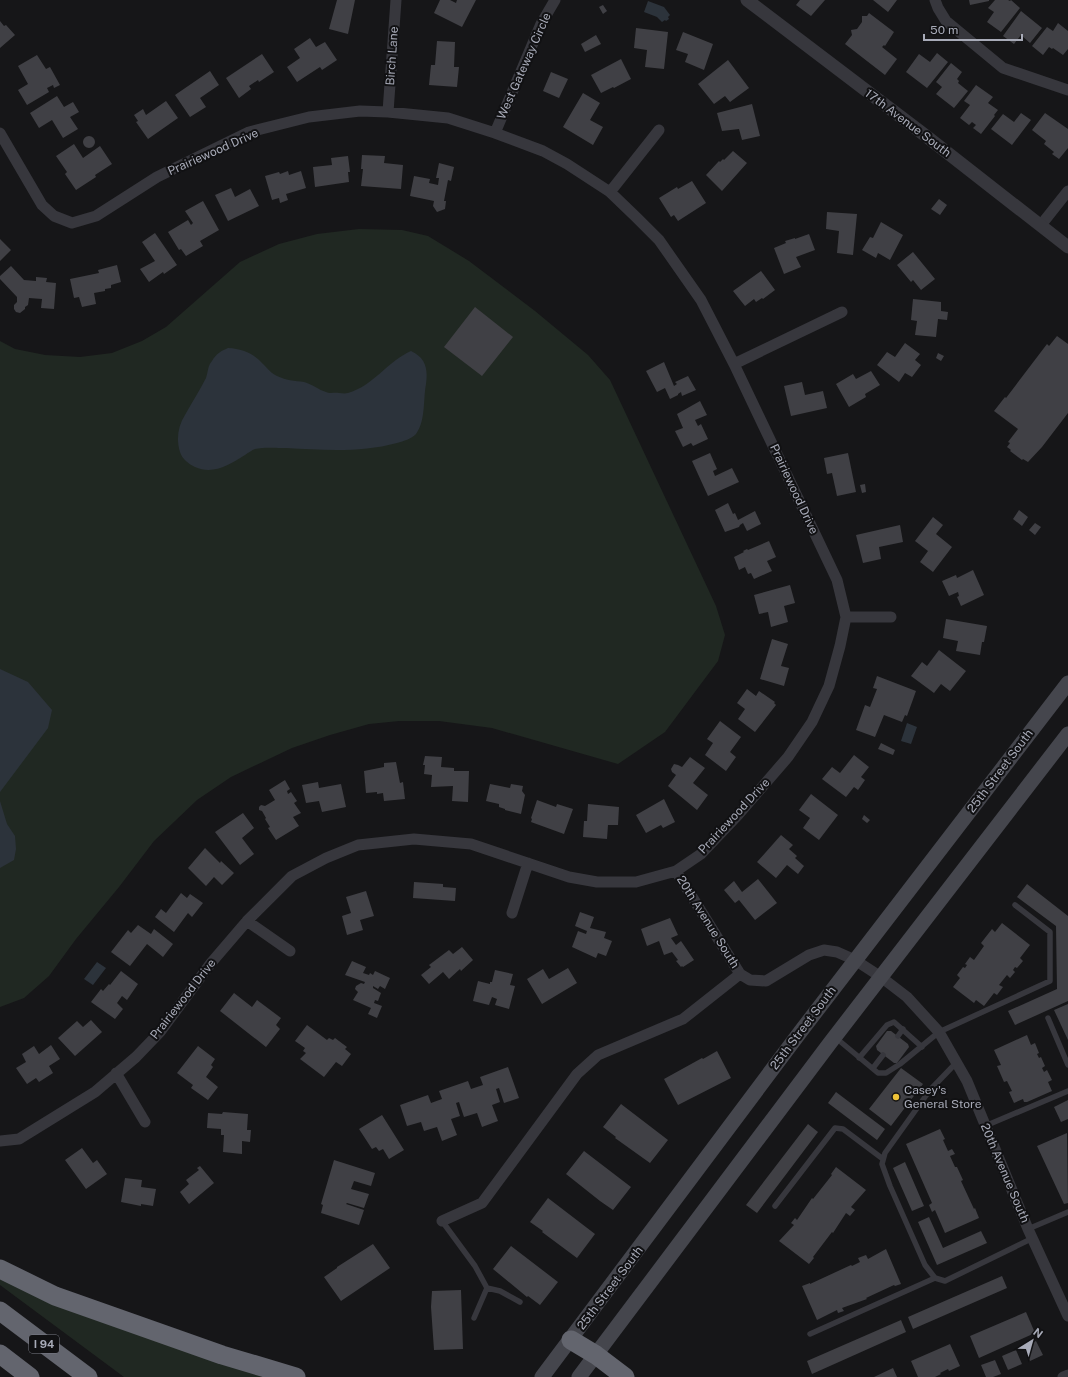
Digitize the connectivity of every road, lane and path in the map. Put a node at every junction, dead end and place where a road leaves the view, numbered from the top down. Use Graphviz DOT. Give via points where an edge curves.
graph roads {
  1 [pos="396,0"];
  2 [pos="555,0"];
  3 [pos="935,0"];
  4 [pos="749,1"];
  5 [pos="1068,90"];
  6 [pos="388,112"];
  7 [pos="659,130"];
  8 [pos="0,133"];
  9 [pos="495,133"];
  10 [pos="1068,191"];
  11 [pos="610,192"];
  12 [pos="1041,225"];
  13 [pos="1068,247"];
  14 [pos="842,312"];
  15 [pos="734,364"];
  16 [pos="846,617"];
  17 [pos="891,617"];
  18 [pos="1068,683"];
  19 [pos="1068,734"];
  20 [pos="528,863"];
  21 [pos="676,871"];
  22 [pos="1014,905"];
  23 [pos="512,913"];
  24 [pos="247,921"];
  25 [pos="290,951"];
  26 [pos="855,960"];
  27 [pos="740,974"];
  28 [pos="881,977"];
  29 [pos="1048,1018"];
  30 [pos="903,1029"];
  31 [pos="939,1032"];
  32 [pos="898,1036"];
  33 [pos="835,1037"];
  34 [pos="922,1047"];
  35 [pos="883,1055"];
  36 [pos="859,1058"];
  37 [pos="956,1063"];
  38 [pos="1068,1064"];
  39 [pos="873,1068"];
  40 [pos="116,1074"];
  41 [pos="1068,1091"];
  42 [pos="145,1122"];
  43 [pos="985,1126"];
  44 [pos="0,1141"];
  45 [pos="883,1159"];
  46 [pos="775,1206"];
  47 [pos="1068,1212"];
  48 [pos="442,1221"];
  49 [pos="1031,1233"];
  50 [pos="0,1269"];
  51 [pos="935,1278"];
  52 [pos="487,1288"];
  53 [pos="520,1302"];
  54 [pos="0,1311"];
  55 [pos="1068,1316"];
  56 [pos="474,1318"];
  57 [pos="810,1334"];
  58 [pos="571,1340"];
  59 [pos="0,1354"];
  60 [pos="596,1355"];
  61 [pos="1068,1375"];
  62 [pos="30,1377"];
  63 [pos="88,1377"];
  64 [pos="296,1377"];
  65 [pos="542,1377"];
  66 [pos="579,1377"];
  67 [pos="625,1377"];
  68 [pos="1064,1377"];
  1 -- 6 [label="street, Birch Lane"];
  2 -- 9 [label="street, West Gateway Circle" via="541,24"];
  3 -- 5 [label="street" via="946,21 1003,68"];
  4 -- 12 [label="street, 17th Avenue South"];
  6 -- 8 [label="street, Prairiewood Drive" via="360,111 309,117 249,132 157,177 96,216 72,223 54,216 42,205"];
  6 -- 9 [label="street, Prairiewood Drive" via="448,118"];
  7 -- 11 [label="street"];
  9 -- 11 [label="street, Prairiewood Drive" via="543,151"];
  10 -- 12 [label="street"];
  11 -- 15 [label="street, Prairiewood Drive" via="659,240 700,300"];
  12 -- 13 [label="street, 17th Avenue South"];
  14 -- 15 [label="street"];
  15 -- 16 [label="street, Prairiewood Drive" via="837,580"];
  16 -- 17 [label="street"];
  16 -- 21 [label="street, Prairiewood Drive" via="829,686 812,722 788,757 738,815 701,854"];
  18 -- 26 [label="main road, 25th Street South"];
  19 -- 28 [label="main road"];
  20 -- 21 [label="street, Prairiewood Drive" via="569,877 597,882 636,882"];
  20 -- 23 [label="street"];
  20 -- 24 [label="street, Prairiewood Drive" via="471,844 414,839 358,845 292,876"];
  21 -- 27 [label="street, 20th Avenue South"];
  22 -- 31 [label="lane" via="1050,932 1050,980"];
  24 -- 25 [label="street"];
  24 -- 40 [label="street, Prairiewood Drive" via="210,963 160,1032"];
  26 -- 27 [label="street, 20th Avenue South" via="837,952 824,950 808,955 766,981 750,980"];
  26 -- 28 [label="street, 20th Avenue South"];
  26 -- 58 [label="main road, 25th Street South"];
  27 -- 48 [label="street" via="683,1019 598,1055 577,1074 482,1202"];
  28 -- 31 [label="street, 20th Avenue South" via="906,997"];
  28 -- 33 [label="main road"];
  29 -- 38 [label="lane"];
  30 -- 32 [label="lane"];
  30 -- 34 [label="lane"];
  30 -- 36 [label="lane" via="894,1022 887,1025"];
  31 -- 34 [label="lane"];
  31 -- 37 [label="street, 20th Avenue South"];
  33 -- 36 [label="lane"];
  33 -- 60 [label="main road"];
  34 -- 39 [label="lane" via="886,1073 878,1073"];
  35 -- 39 [label="lane"];
  36 -- 39 [label="lane"];
  37 -- 43 [label="street, 20th Avenue South" via="967,1081"];
  37 -- 45 [label="lane" via="930,1090"];
  40 -- 42 [label="street"];
  40 -- 44 [label="street, Prairiewood Drive" via="94,1092 19,1138"];
  41 -- 43 [label="lane"];
  43 -- 49 [label="street, 20th Avenue South"];
  45 -- 46 [label="lane" via="843,1130 835,1128"];
  45 -- 51 [label="lane" via="882,1164 890,1186 925,1265"];
  47 -- 49 [label="lane"];
  48 -- 52 [label="lane" via="475,1266"];
  49 -- 51 [label="lane" via="945,1281"];
  49 -- 55 [label="street, 20th Avenue South"];
  50 -- 64 [label="highway" via="55,1296 222,1355"];
  51 -- 57 [label="lane"];
  52 -- 53 [label="lane" via="500,1291"];
  52 -- 56 [label="lane"];
  54 -- 63 [label="highway, I 94"];
  58 -- 60 [label="highway"];
  58 -- 65 [label="main road, 25th Street South"];
  59 -- 62 [label="highway"];
  60 -- 66 [label="main road"];
  60 -- 67 [label="highway"];
  61 -- 68 [label="street"];
}
